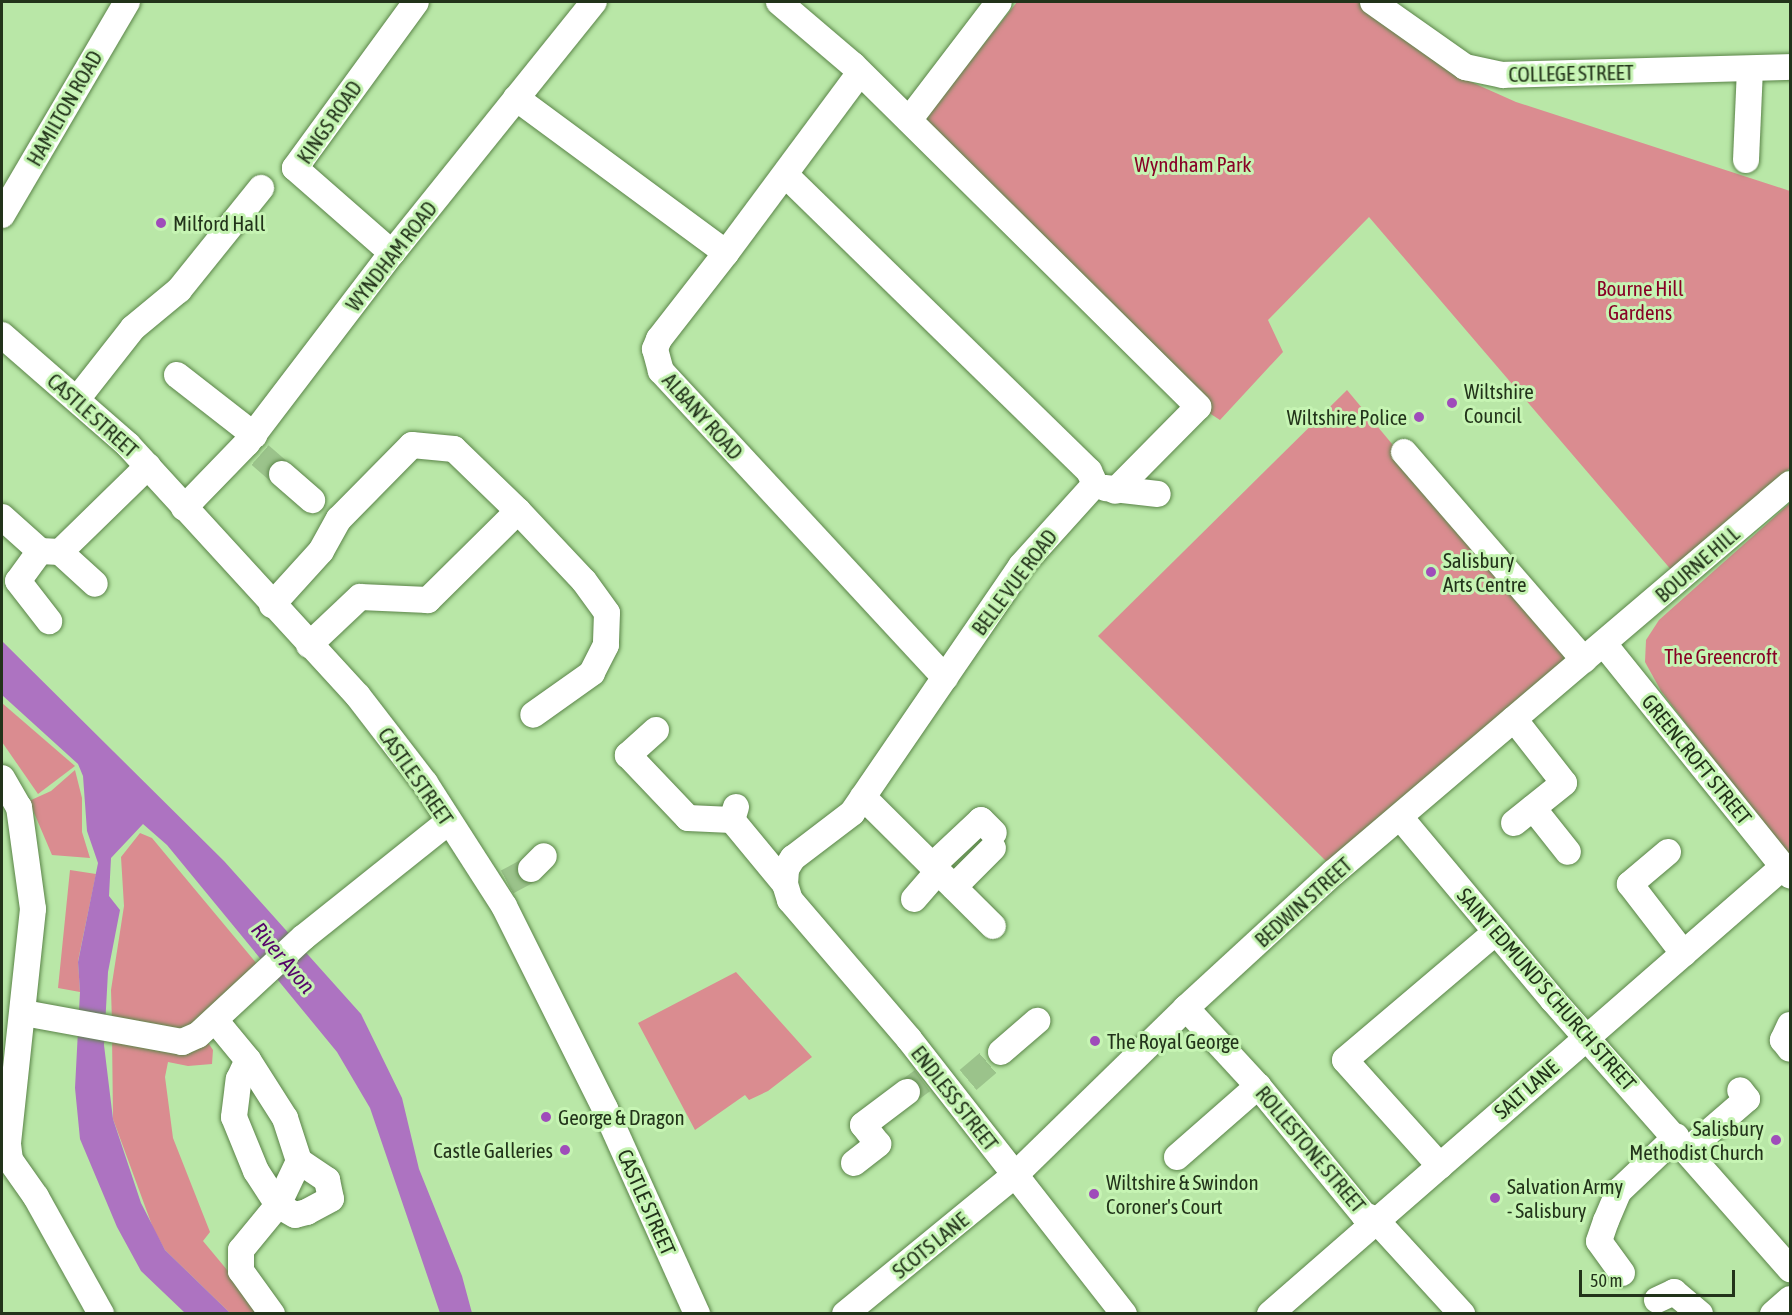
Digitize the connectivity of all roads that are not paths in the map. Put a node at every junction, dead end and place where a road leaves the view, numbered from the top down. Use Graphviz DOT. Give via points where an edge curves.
graph roads {
  1 [pos="127,2"];
  2 [pos="416,2"];
  3 [pos="594,2"];
  4 [pos="779,2"];
  5 [pos="999,2"];
  6 [pos="1373,2"];
  7 [pos="1791,67"];
  8 [pos="1750,69"];
  9 [pos="859,74"];
  10 [pos="516,98"];
  11 [pos="909,120"];
  12 [pos="1746,160"];
  13 [pos="787,176"];
  14 [pos="261,188"];
  15 [pos="2,215"];
  16 [pos="392,253"];
  17 [pos="726,253"];
  18 [pos="2,334"];
  19 [pos="177,375"];
  20 [pos="78,398"];
  21 [pos="254,445"];
  22 [pos="1404,452"];
  23 [pos="148,466"];
  24 [pos="282,474"];
  25 [pos="1791,484"];
  26 [pos="1105,488"];
  27 [pos="1158,494"];
  28 [pos="312,500"];
  29 [pos="184,508"];
  30 [pos="518,511"];
  31 [pos="2,517"];
  32 [pos="50,551"];
  33 [pos="95,584"];
  34 [pos="272,605"];
  35 [pos="49,621"];
  36 [pos="1604,644"];
  37 [pos="309,645"];
  38 [pos="1584,660"];
  39 [pos="945,678"];
  40 [pos="533,716"];
  41 [pos="1514,719"];
  42 [pos="656,730"];
  43 [pos="2,778"];
  44 [pos="863,797"];
  45 [pos="1400,817"];
  46 [pos="2,820"];
  47 [pos="447,823"];
  48 [pos="993,840"];
  49 [pos="24,850"];
  50 [pos="1568,852"];
  51 [pos="1668,852"];
  52 [pos="1787,871"];
  53 [pos="941,875"];
  54 [pos="785,884"];
  55 [pos="914,899"];
  56 [pos="993,926"];
  57 [pos="1496,932"];
  58 [pos="1684,954"];
  59 [pos="1186,1008"];
  60 [pos="24,1013"];
  61 [pos="215,1020"];
  62 [pos="1037,1021"];
  63 [pos="1791,1025"];
  64 [pos="1586,1037"];
  65 [pos="1791,1049"];
  66 [pos="1001,1052"];
  67 [pos="248,1060"];
  68 [pos="921,1081"];
  69 [pos="1258,1086"];
  70 [pos="1748,1099"];
  71 [pos="1682,1144"];
  72 [pos="1177,1157"];
  73 [pos="299,1161"];
  74 [pos="6,1162"];
  75 [pos="854,1163"];
  76 [pos="1440,1166"];
  77 [pos="1015,1175"];
  78 [pos="278,1205"];
  79 [pos="1374,1219"];
  80 [pos="1791,1269"];
  81 [pos="1622,1273"];
  82 [pos="1791,1299"];
  83 [pos="1657,1300"];
  84 [pos="100,1314"];
  85 [pos="272,1314"];
  86 [pos="697,1314"];
  87 [pos="845,1314"];
  88 [pos="1124,1314"];
  89 [pos="1270,1314"];
  90 [pos="1462,1314"];
  91 [pos="1700,1314"];
  92 [pos="1773,1314"];
  1 -- 15 [label="street, HAMILTON ROAD"];
  2 -- 16 [label="street, KINGS ROAD" via="295,168"];
  3 -- 10 [label="street, WYNDHAM ROAD"];
  4 -- 9 [label="street"];
  5 -- 11 [label="street"];
  6 -- 8 [label="street, COLLEGE STREET" via="1465,67 1503,75"];
  7 -- 8 [label="street, COLLEGE STREET"];
  8 -- 12 [label="street"];
  9 -- 11 [label="street"];
  9 -- 13 [label="street"];
  10 -- 16 [label="street, WYNDHAM ROAD"];
  10 -- 17 [label="street"];
  11 -- 26 [label="street, BELLE VUE ROAD" via="1198,407"];
  13 -- 17 [label="street"];
  13 -- 26 [label="street"];
  14 -- 20 [label="street" via="179,290 133,328"];
  16 -- 21 [label="street, WYNDHAM ROAD"];
  17 -- 39 [label="street, ALBANY ROAD" via="659,339 655,350 661,370"];
  18 -- 20 [label="street, CASTLE STREET"];
  19 -- 21 [label="street"];
  20 -- 23 [label="street, CASTLE STREET"];
  21 -- 29 [label="street, WYNDHAM ROAD"];
  22 -- 38 [label="street"];
  23 -- 29 [label="street, CASTLE STREET"];
  23 -- 32 [label="street"];
  24 -- 28 [label="street"];
  25 -- 36 [label="street, BOURNE HILL"];
  26 -- 27 [label="street"];
  26 -- 39 [label="street, BELLE VUE ROAD" via="1027,558"];
  29 -- 34 [label="street, CASTLE STREET"];
  30 -- 34 [label="street" via="454,449 412,445 339,519 321,551"];
  30 -- 37 [label="street" via="428,600 360,597"];
  30 -- 40 [label="street" via="584,581 607,613 606,645 592,673"];
  31 -- 32 [label="street"];
  32 -- 33 [label="street"];
  32 -- 35 [label="street" via="18,581"];
  34 -- 37 [label="street, CASTLE STREET"];
  36 -- 38 [label="street, BEDWIN STREET"];
  36 -- 52 [label="street, GREENCROFT STREET"];
  37 -- 47 [label="street, CASTLE STREET" via="405,756"];
  38 -- 41 [label="street, BEDWIN STREET"];
  39 -- 44 [label="street, BELLE VUE ROAD"];
  41 -- 45 [label="street, BEDWIN STREET"];
  41 -- 50 [label="street" via="1564,783 1523,816"];
  42 -- 54 [label="street, ENDLESS STREET" via="628,755 688,818 734,814"];
  43 -- 49 [label="street" via="19,807"];
  44 -- 53 [label="street"];
  44 -- 54 [label="street, BELLE VUE ROAD" via="852,813 793,858 786,869"];
  45 -- 57 [label="street, SAINT EDMUND'S CHURCH STREET"];
  45 -- 59 [label="street, BEDWIN STREET"];
  46 -- 49 [label="street"];
  47 -- 61 [label="street" via="304,937"];
  47 -- 86 [label="street, CASTLE STREET" via="501,886"];
  48 -- 53 [label="street"];
  49 -- 60 [label="street" via="33,909"];
  51 -- 58 [label="street" via="1630,884"];
  52 -- 58 [label="street, SALT LANE"];
  53 -- 55 [label="street"];
  53 -- 56 [label="street"];
  54 -- 68 [label="street, ENDLESS STREET" via="790,900"];
  57 -- 64 [label="street, SAINT EDMUND'S CHURCH STREET"];
  57 -- 76 [label="street" via="1346,1060"];
  58 -- 64 [label="street, SALT LANE"];
  59 -- 69 [label="street, ROLLESTONE STREET"];
  59 -- 77 [label="street, BEDWIN STREET"];
  60 -- 61 [label="street" via="182,1042 198,1035"];
  60 -- 74 [label="street"];
  61 -- 67 [label="street"];
  62 -- 66 [label="street"];
  63 -- 65 [label="street" via="1784,1040"];
  64 -- 71 [label="street, SAINT EDMUND'S CHURCH STREET"];
  64 -- 76 [label="street, SALT LANE"];
  67 -- 73 [label="street" via="285,1118"];
  67 -- 78 [label="street" via="240,1079 234,1116 256,1171"];
  68 -- 75 [label="street" via="863,1125 878,1144"];
  68 -- 77 [label="street, ENDLESS STREET" via="960,1086"];
  69 -- 72 [label="street"];
  69 -- 79 [label="street, ROLLESTONE STREET" via="1364,1215"];
  70 -- 71 [label="street"];
  71 -- 80 [label="street, SAINT EDMUND'S CHURCH STREET"];
  71 -- 81 [label="street" via="1619,1191 1599,1241"];
  73 -- 78 [label="street"];
  73 -- 78 [label="street" via="327,1180 331,1199 295,1215"];
  74 -- 84 [label="street" via="36,1197"];
  76 -- 79 [label="street, SALT LANE"];
  77 -- 87 [label="street, SCOTS LANE"];
  77 -- 88 [label="street, ENDLESS STREET"];
  78 -- 85 [label="street" via="241,1250 241,1271"];
  79 -- 89 [label="street, SALT LANE"];
  79 -- 90 [label="street, ROLLESTONE STREET"];
  82 -- 92 [label="street"];
  83 -- 91 [label="street" via="1674,1292"];
}
